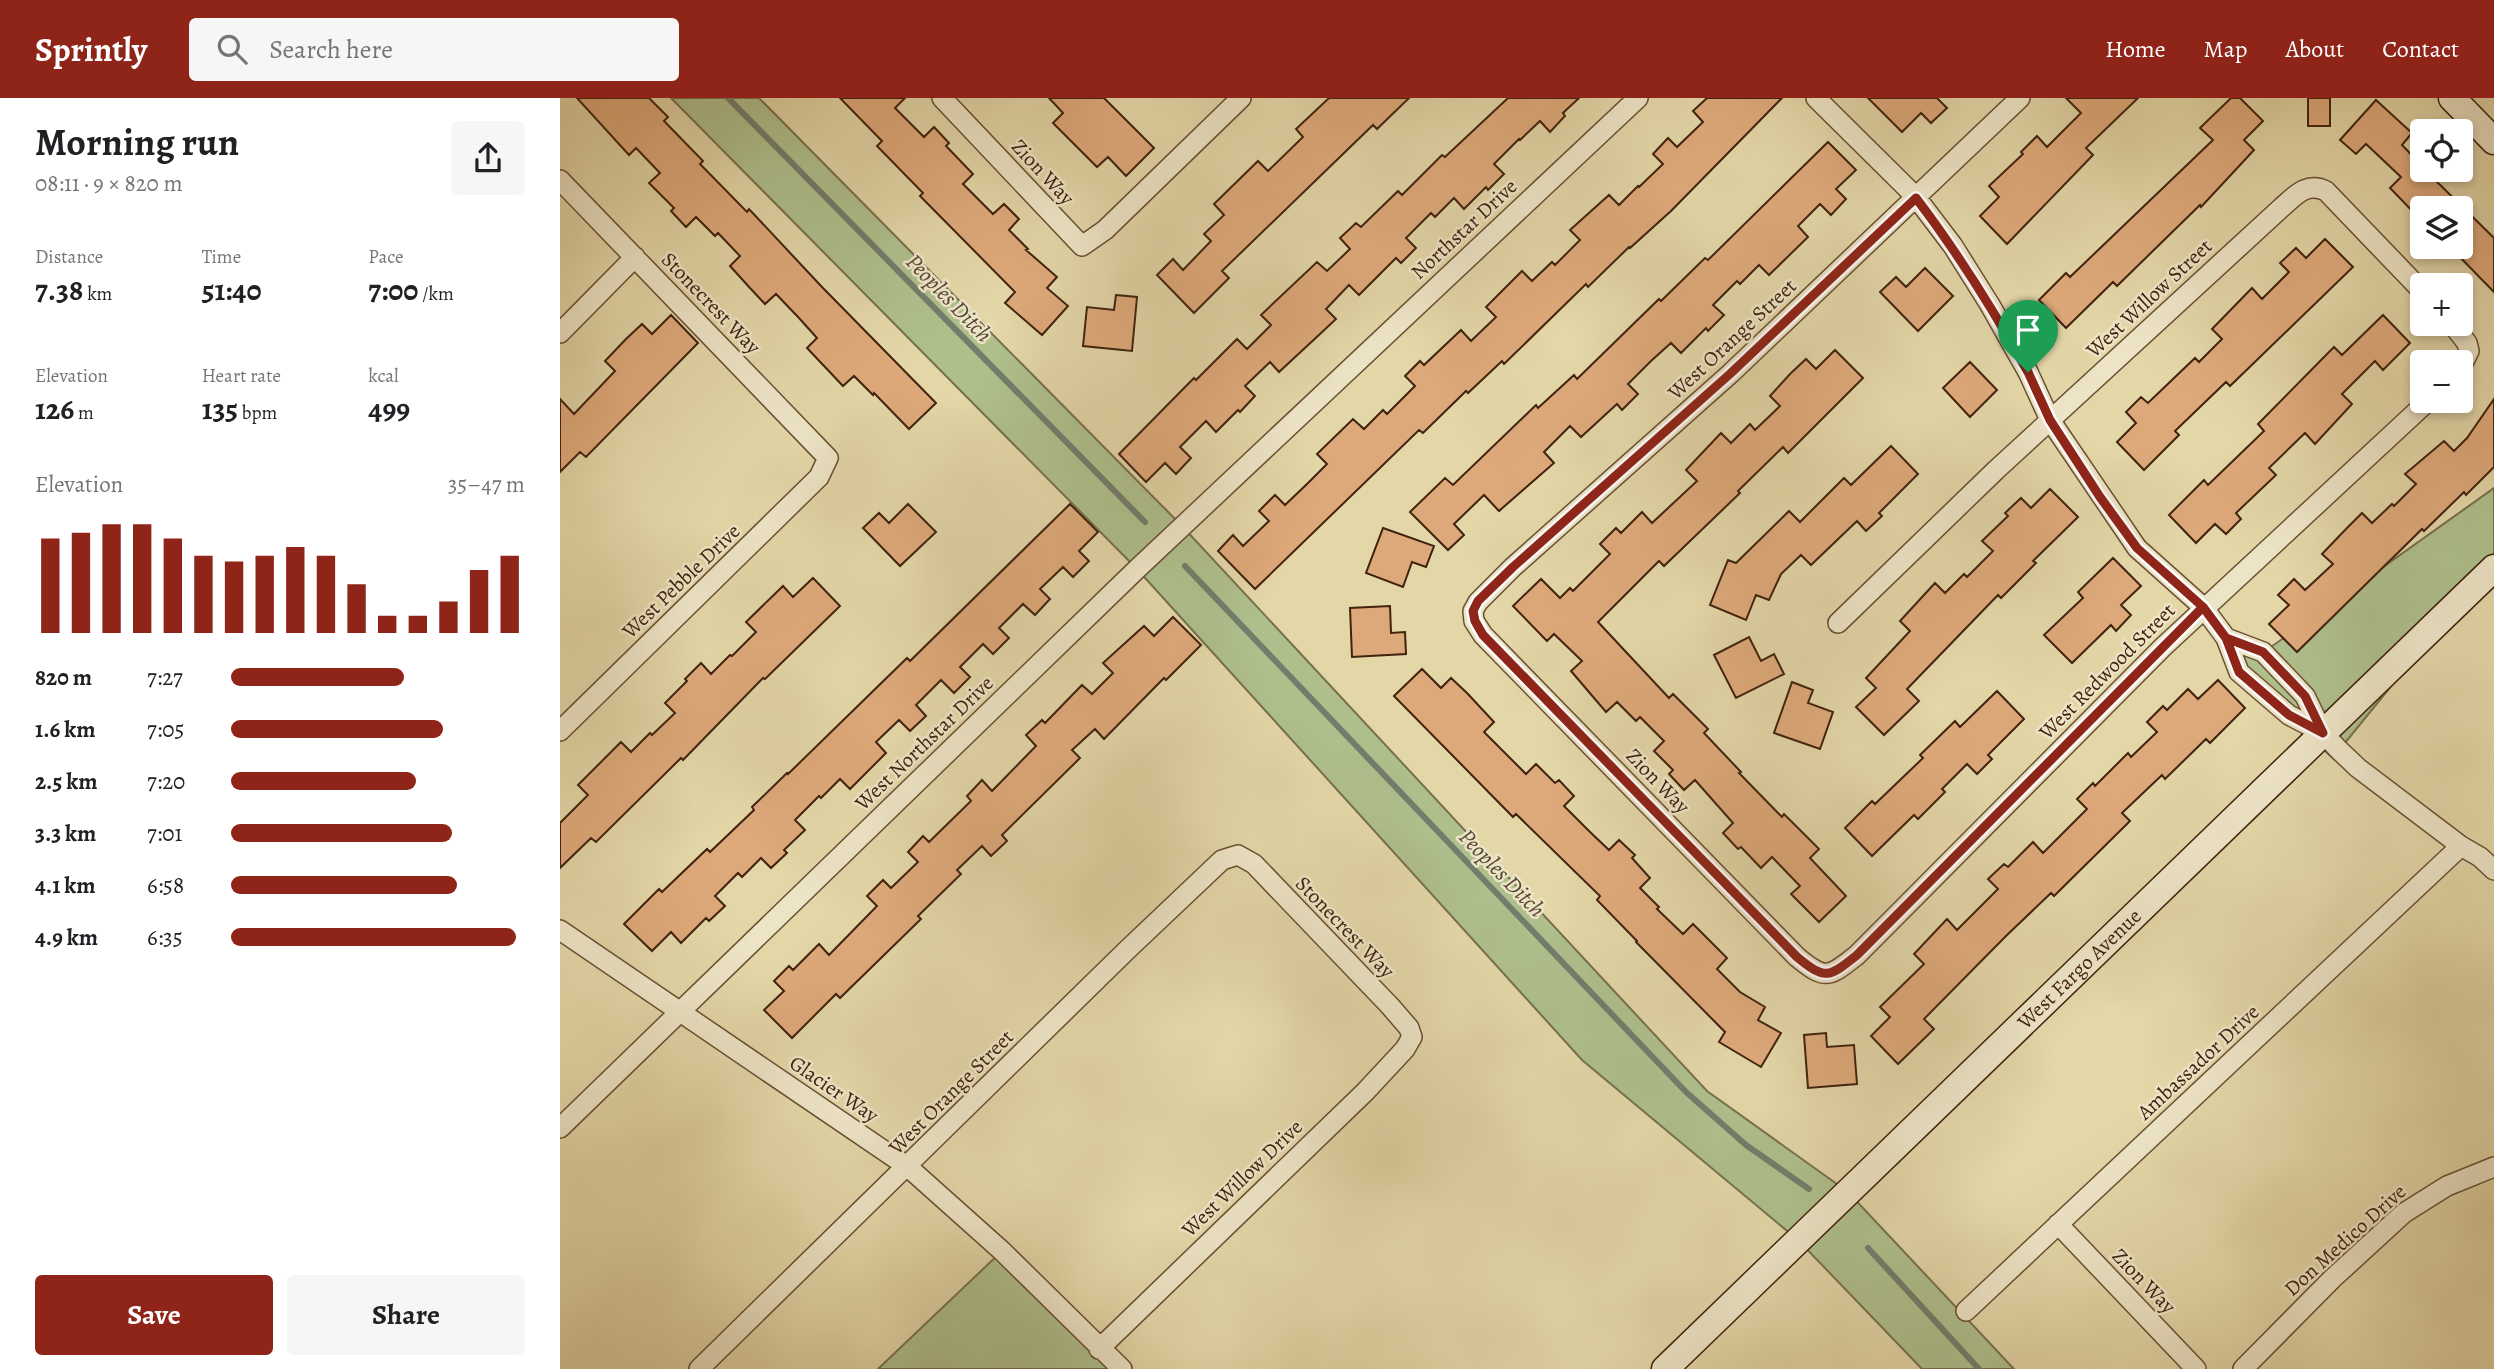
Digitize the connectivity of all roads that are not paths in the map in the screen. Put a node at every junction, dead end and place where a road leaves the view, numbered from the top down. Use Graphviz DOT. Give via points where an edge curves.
graph roads {
  1 [pos="942,98"];
  2 [pos="1241,98"];
  3 [pos="1638,98"];
  4 [pos="1816,98"];
  5 [pos="2020,98"];
  6 [pos="2452,98"];
  7 [pos="2494,141"];
  8 [pos="560,180"];
  9 [pos="1916,198"];
  10 [pos="635,257"];
  11 [pos="2410,278"];
  12 [pos="560,333"];
  13 [pos="1322,393"];
  14 [pos="2415,413"];
  15 [pos="2050,420"];
  16 [pos="828,458"];
  17 [pos="2494,568"];
  18 [pos="2203,607"];
  19 [pos="1473,611"];
  20 [pos="1838,623"];
  21 [pos="2226,638"];
  22 [pos="560,731"];
  23 [pos="2323,733"];
  24 [pos="2462,846"];
  25 [pos="1238,855"];
  26 [pos="2494,870"];
  27 [pos="560,930"];
  28 [pos="1821,974"];
  29 [pos="680,1012"];
  30 [pos="1412,1037"];
  31 [pos="560,1128"];
  32 [pos="908,1167"];
  33 [pos="2494,1167"];
  34 [pos="2058,1224"];
  35 [pos="1966,1311"];
  36 [pos="1099,1349"];
  37 [pos="699,1369"];
  38 [pos="1122,1369"];
  39 [pos="1665,1369"];
  40 [pos="2196,1369"];
  41 [pos="2242,1369"];
  1 -- 2 [label="street, Zion Way" via="1082,246 1105,230"];
  3 -- 13 [label="street, Northstar Drive"];
  4 -- 9 [label="street"];
  5 -- 9 [label="street, West Orange Street"];
  6 -- 7 [label="main road"];
  8 -- 10 [label="street, Stonecrest Way"];
  9 -- 15 [label="street" via="1990,304"];
  9 -- 19 [label="street, West Orange Street" via="1731,373 1513,567"];
  10 -- 12 [label="street"];
  10 -- 16 [label="street, Stonecrest Way"];
  11 -- 15 [label="street, West Willow Street" via="2326,191 2312,186 2280,209"];
  13 -- 29 [label="street, West Northstar Drive"];
  14 -- 18 [label="street, West Redwood Street"];
  15 -- 18 [label="street" via="2137,548"];
  15 -- 20 [label="street, West Willow Street"];
  16 -- 22 [label="street, West Pebble Drive" via="819,477"];
  17 -- 23 [label="main road, West Fargo Avenue"];
  18 -- 21 [label="street"];
  18 -- 28 [label="street, West Redwood Street" via="1857,955 1840,968"];
  19 -- 28 [label="street, Zion Way" via="1483,635 1787,947"];
  21 -- 23 [label="street" via="2239,672 2289,715"];
  21 -- 23 [label="street" via="2263,652 2305,696"];
  23 -- 24 [label="street" via="2358,768"];
  23 -- 39 [label="main road, West Fargo Avenue"];
  24 -- 26 [label="street"];
  24 -- 34 [label="street, Ambassador Drive"];
  25 -- 30 [label="street, Stonecrest Way" via="1254,864 1409,1028"];
  25 -- 32 [label="street, West Orange Street" via="1222,860"];
  27 -- 29 [label="street, Glacier Way"];
  29 -- 31 [label="street, West Northstar Drive"];
  29 -- 32 [label="street, Glacier Way"];
  30 -- 36 [label="street, West Willow Drive" via="1365,1092"];
  32 -- 36 [label="street, Glacier Way" via="1002,1251"];
  32 -- 37 [label="street, West Orange Street"];
  33 -- 41 [label="street, Don Medico Drive" via="2447,1185 2404,1213"];
  34 -- 35 [label="street, Ambassador Drive"];
  34 -- 40 [label="street, Zion Way"];
  36 -- 38 [label="street, Glacier Way"];
}
